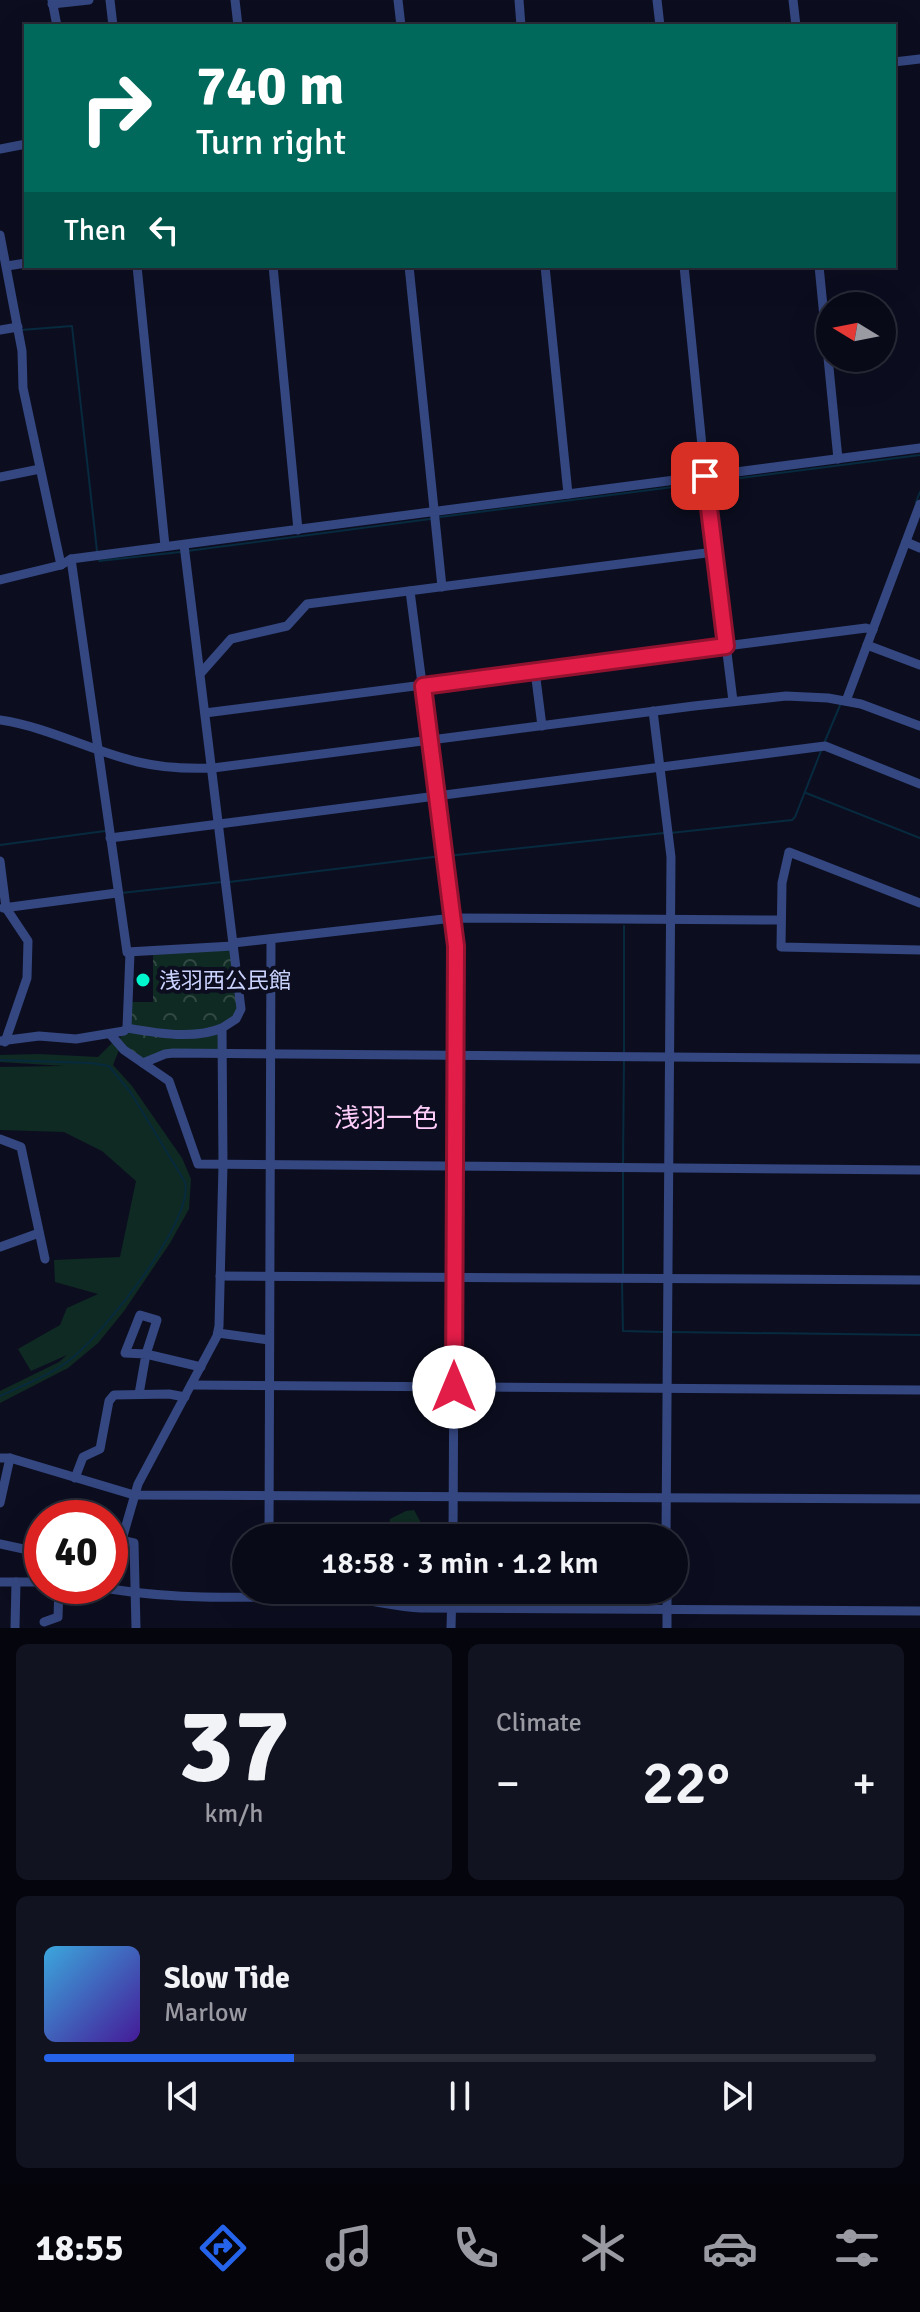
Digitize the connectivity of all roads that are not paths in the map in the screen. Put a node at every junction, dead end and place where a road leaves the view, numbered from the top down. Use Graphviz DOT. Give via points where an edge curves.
graph roads {
  1 [pos="89,0"];
  2 [pos="110,0"];
  3 [pos="235,0"];
  4 [pos="398,0"];
  5 [pos="519,0"];
  6 [pos="657,0"];
  7 [pos="793,0"];
  8 [pos="52,2"];
  9 [pos="57,24"];
  10 [pos="113,24"];
  11 [pos="238,24"];
  12 [pos="401,24"];
  13 [pos="521,24"];
  14 [pos="660,24"];
  15 [pos="796,24"];
  16 [pos="920,59"];
  17 [pos="896,62"];
  18 [pos="24,144"];
  19 [pos="0,149"];
  20 [pos="0,235"];
  21 [pos="24,263"];
  22 [pos="7,266"];
  23 [pos="137,268"];
  24 [pos="273,268"];
  25 [pos="409,268"];
  26 [pos="545,268"];
  27 [pos="684,268"];
  28 [pos="819,268"];
  29 [pos="18,327"];
  30 [pos="0,330"];
  31 [pos="920,448"];
  32 [pos="838,459"];
  33 [pos="40,469"];
  34 [pos="705,476"];
  35 [pos="0,477"];
  36 [pos="568,494"];
  37 [pos="920,504"];
  38 [pos="433,512"];
  39 [pos="298,530"];
  40 [pos="906,542"];
  41 [pos="184,545"];
  42 [pos="165,546"];
  43 [pos="920,548"];
  44 [pos="714,552"];
  45 [pos="71,559"];
  46 [pos="61,565"];
  47 [pos="0,580"];
  48 [pos="442,587"];
  49 [pos="410,591"];
  50 [pos="873,630"];
  51 [pos="867,645"];
  52 [pos="726,646"];
  53 [pos="920,665"];
  54 [pos="535,671"];
  55 [pos="200,674"];
  56 [pos="423,686"];
  57 [pos="733,701"];
  58 [pos="846,701"];
  59 [pos="653,711"];
  60 [pos="205,713"];
  61 [pos="0,720"];
  62 [pos="542,726"];
  63 [pos="920,726"];
  64 [pos="430,740"];
  65 [pos="97,749"];
  66 [pos="660,766"];
  67 [pos="213,768"];
  68 [pos="920,784"];
  69 [pos="437,795"];
  70 [pos="219,825"];
  71 [pos="110,838"];
  72 [pos="0,861"];
  73 [pos="117,893"];
  74 [pos="920,903"];
  75 [pos="3,908"];
  76 [pos="453,918"];
  77 [pos="781,920"];
  78 [pos="670,921"];
  79 [pos="271,939"];
  80 [pos="233,944"];
  81 [pos="920,950"];
  82 [pos="130,953"];
  83 [pos="127,1028"];
  84 [pos="222,1028"];
  85 [pos="110,1034"];
  86 [pos="2,1042"];
  87 [pos="222,1055"];
  88 [pos="271,1055"];
  89 [pos="455,1055"];
  90 [pos="670,1058"];
  91 [pos="920,1059"];
  92 [pos="143,1063"];
  93 [pos="0,1139"];
  94 [pos="223,1165"];
  95 [pos="270,1165"];
  96 [pos="455,1167"];
  97 [pos="668,1168"];
  98 [pos="920,1170"];
  99 [pos="39,1233"];
  100 [pos="0,1247"];
  101 [pos="45,1259"];
  102 [pos="220,1276"];
  103 [pos="270,1276"];
  104 [pos="454,1276"];
  105 [pos="668,1279"];
  106 [pos="920,1280"];
  107 [pos="218,1333"];
  108 [pos="269,1340"];
  109 [pos="146,1354"];
  110 [pos="201,1367"];
  111 [pos="191,1385"];
  112 [pos="269,1385"];
  113 [pos="454,1387"];
  114 [pos="667,1388"];
  115 [pos="920,1390"];
  116 [pos="139,1394"];
  117 [pos="185,1397"];
  118 [pos="5,1458"];
  119 [pos="75,1478"];
  120 [pos="134,1495"];
  121 [pos="269,1496"];
  122 [pos="665,1497"];
  123 [pos="454,1498"];
  124 [pos="920,1499"];
  125 [pos="0,1503"];
  126 [pos="128,1517"];
  127 [pos="269,1524"];
  128 [pos="453,1524"];
  129 [pos="666,1524"];
  130 [pos="128,1542"];
  131 [pos="0,1544"];
  132 [pos="24,1549"];
  133 [pos="0,1582"];
  134 [pos="16,1582"];
  135 [pos="24,1582"];
  136 [pos="128,1592"];
  137 [pos="136,1594"];
  138 [pos="232,1594"];
  139 [pos="58,1604"];
  140 [pos="390,1604"];
  141 [pos="451,1604"];
  142 [pos="667,1604"];
  143 [pos="451,1608"];
  144 [pos="667,1609"];
  145 [pos="920,1611"];
  146 [pos="51,1623"];
  147 [pos="15,1628"];
  148 [pos="136,1628"];
  149 [pos="451,1628"];
  150 [pos="667,1628"];
  1 -- 8 [label="street"];
  2 -- 10 [label="street"];
  3 -- 11 [label="street"];
  4 -- 12 [label="street"];
  5 -- 13 [label="street"];
  6 -- 14 [label="street"];
  7 -- 15 [label="street"];
  8 -- 9 [label="street"];
  16 -- 17 [label="street"];
  18 -- 19 [label="street"];
  20 -- 22 [label="street"];
  21 -- 22 [label="street"];
  22 -- 29 [label="street"];
  23 -- 42 [label="street"];
  24 -- 39 [label="street"];
  25 -- 38 [label="street"];
  26 -- 36 [label="street"];
  27 -- 34 [label="street"];
  28 -- 32 [label="street"];
  29 -- 30 [label="street"];
  29 -- 33 [label="street" via="23,388"];
  31 -- 32 [label="street"];
  32 -- 34 [label="street"];
  33 -- 35 [label="street"];
  33 -- 46 [label="street"];
  34 -- 36 [label="street"];
  34 -- 44 [label="street"];
  36 -- 38 [label="street"];
  37 -- 40 [label="street"];
  38 -- 39 [label="street"];
  38 -- 48 [label="street"];
  39 -- 41 [label="street"];
  40 -- 43 [label="street"];
  40 -- 50 [label="street"];
  41 -- 42 [label="street"];
  41 -- 55 [label="street"];
  42 -- 45 [label="street"];
  44 -- 48 [label="street"];
  44 -- 52 [label="street"];
  45 -- 46 [label="street"];
  45 -- 65 [label="street"];
  46 -- 47 [label="street"];
  48 -- 49 [label="street"];
  49 -- 55 [label="street" via="307,604 287,626 231,639"];
  49 -- 56 [label="street"];
  50 -- 51 [label="street"];
  50 -- 52 [label="street"];
  51 -- 53 [label="street"];
  51 -- 58 [label="street"];
  52 -- 54 [label="street"];
  52 -- 57 [label="street"];
  54 -- 56 [label="street"];
  54 -- 62 [label="street"];
  55 -- 60 [label="street"];
  56 -- 60 [label="street"];
  56 -- 64 [label="street"];
  57 -- 58 [label="street" via="810,696"];
  57 -- 59 [label="street"];
  58 -- 63 [label="street"];
  59 -- 62 [label="street"];
  59 -- 66 [label="street"];
  60 -- 67 [label="street"];
  61 -- 65 [label="street"];
  62 -- 64 [label="street"];
  64 -- 67 [label="street"];
  64 -- 69 [label="street"];
  65 -- 67 [label="street" via="169,768"];
  65 -- 71 [label="street"];
  66 -- 68 [label="street" via="825,746"];
  66 -- 69 [label="street"];
  66 -- 78 [label="street" via="671,857"];
  67 -- 70 [label="street"];
  69 -- 70 [label="street"];
  69 -- 76 [label="street"];
  70 -- 71 [label="street"];
  70 -- 80 [label="street"];
  71 -- 73 [label="street"];
  72 -- 75 [label="street"];
  73 -- 75 [label="street"];
  73 -- 82 [label="street"];
  74 -- 77 [label="street" via="789,852"];
  75 -- 86 [label="street" via="28,941 27,978"];
  76 -- 78 [label="street"];
  76 -- 79 [label="street"];
  76 -- 89 [label="street"];
  77 -- 78 [label="street"];
  77 -- 81 [label="street" via="781,947"];
  78 -- 90 [label="street"];
  79 -- 80 [label="street"];
  79 -- 88 [label="street"];
  80 -- 82 [label="street"];
  80 -- 84 [label="street" via="241,1009"];
  82 -- 83 [label="street"];
  83 -- 84 [label="street" via="204,1033"];
  83 -- 85 [label="street"];
  84 -- 87 [label="street"];
  85 -- 86 [label="street"];
  85 -- 92 [label="street"];
  87 -- 88 [label="street"];
  87 -- 92 [label="street" via="165,1054"];
  87 -- 94 [label="street"];
  88 -- 89 [label="street"];
  88 -- 95 [label="street"];
  89 -- 90 [label="street"];
  89 -- 96 [label="street"];
  90 -- 91 [label="street"];
  90 -- 97 [label="street"];
  92 -- 94 [label="street" via="169,1081 198,1164"];
  93 -- 99 [label="street" via="21,1147"];
  94 -- 95 [label="street"];
  94 -- 102 [label="street"];
  95 -- 96 [label="street"];
  95 -- 103 [label="street"];
  96 -- 97 [label="street"];
  96 -- 104 [label="street"];
  97 -- 98 [label="street"];
  97 -- 105 [label="street"];
  99 -- 100 [label="street"];
  99 -- 101 [label="street"];
  102 -- 103 [label="street"];
  102 -- 107 [label="street"];
  103 -- 104 [label="street"];
  103 -- 108 [label="street"];
  104 -- 105 [label="street"];
  104 -- 113 [label="street"];
  105 -- 106 [label="street"];
  105 -- 114 [label="street"];
  107 -- 108 [label="street"];
  107 -- 110 [label="street"];
  108 -- 112 [label="street"];
  109 -- 109 [label="street" via="157,1320 140,1315 125,1353"];
  109 -- 110 [label="street"];
  109 -- 116 [label="street"];
  110 -- 111 [label="street"];
  111 -- 112 [label="street"];
  111 -- 117 [label="street"];
  112 -- 113 [label="street"];
  112 -- 121 [label="street"];
  113 -- 114 [label="street"];
  113 -- 123 [label="street"];
  114 -- 115 [label="street"];
  114 -- 122 [label="street"];
  116 -- 117 [label="street"];
  116 -- 119 [label="street" via="114,1395 109,1401 100,1449 83,1457"];
  117 -- 120 [label="street"];
  118 -- 119 [label="street"];
  118 -- 125 [label="street"];
  119 -- 120 [label="street"];
  120 -- 121 [label="street"];
  120 -- 126 [label="street"];
  121 -- 123 [label="street"];
  121 -- 127 [label="street"];
  122 -- 123 [label="street"];
  122 -- 124 [label="street"];
  122 -- 129 [label="street"];
  123 -- 128 [label="street"];
  130 -- 137 [label="street" via="134,1543"];
  131 -- 132 [label="street"];
  133 -- 134 [label="street"];
  134 -- 135 [label="street"];
  134 -- 147 [label="street"];
  136 -- 137 [label="street"];
  137 -- 138 [label="street"];
  137 -- 148 [label="street"];
  139 -- 146 [label="street" via="58,1617"];
  140 -- 143 [label="street"];
  141 -- 143 [label="street"];
  142 -- 144 [label="street"];
  143 -- 144 [label="street"];
  143 -- 149 [label="street"];
  144 -- 145 [label="street"];
  144 -- 150 [label="street"];
}
